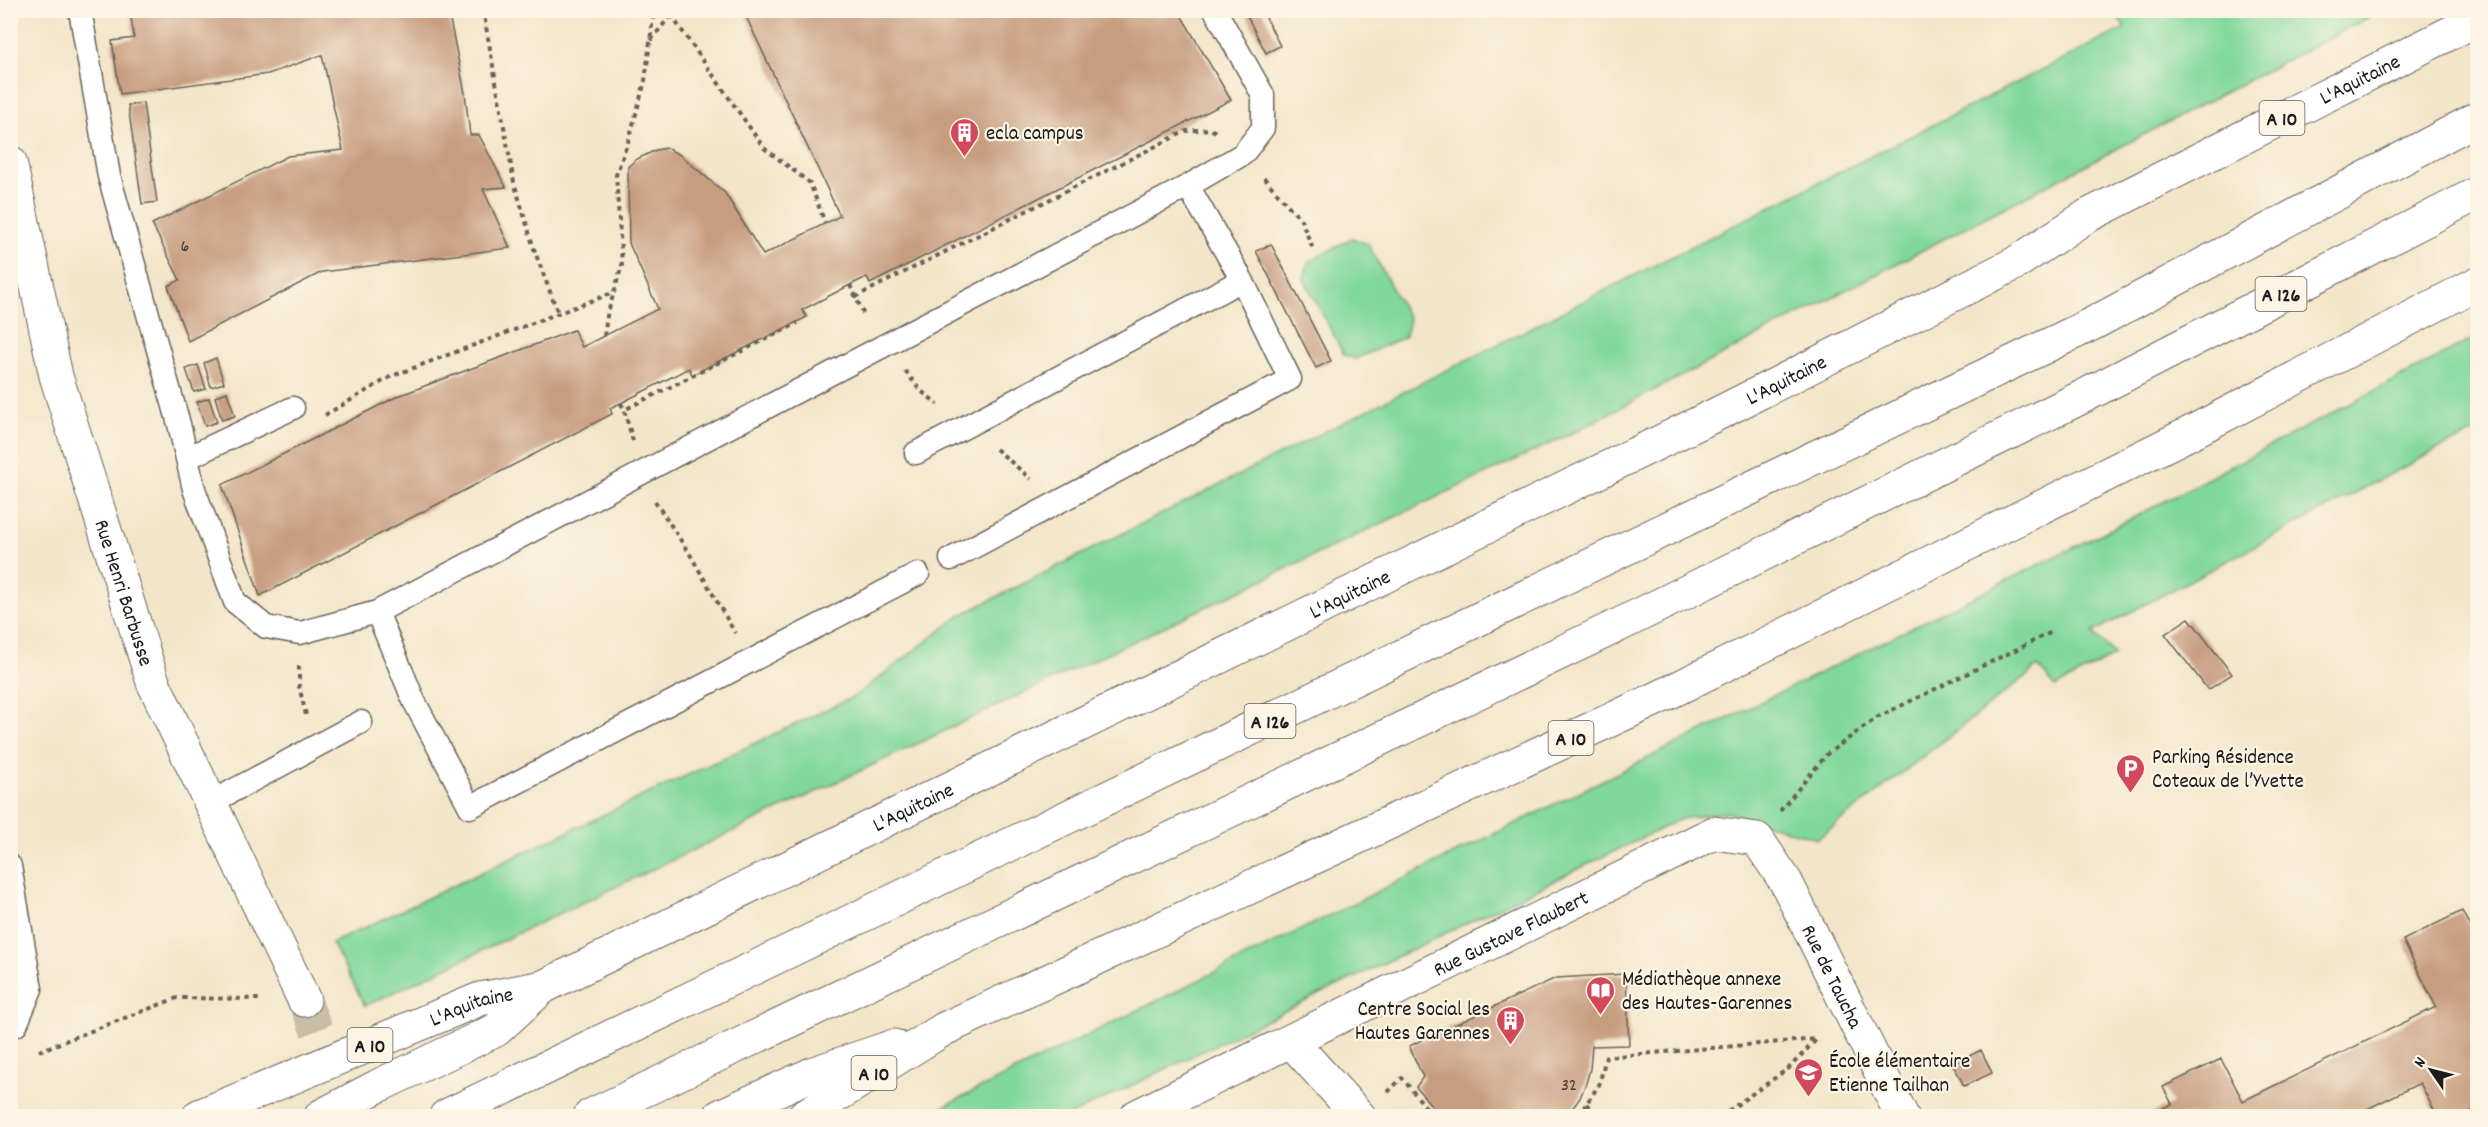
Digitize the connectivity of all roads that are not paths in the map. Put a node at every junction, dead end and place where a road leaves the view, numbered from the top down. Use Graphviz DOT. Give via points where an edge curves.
graph roads {
  1 [pos="80,10"];
  2 [pos="1215,10"];
  3 [pos="2478,19"];
  4 [pos="2478,118"];
  5 [pos="10,162"];
  6 [pos="1188,186"];
  7 [pos="2478,193"];
  8 [pos="1242,280"];
  9 [pos="2478,283"];
  10 [pos="293,408"];
  11 [pos="916,453"];
  12 [pos="187,458"];
  13 [pos="951,559"];
  14 [pos="918,574"];
  15 [pos="377,612"];
  16 [pos="361,722"];
  17 [pos="210,803"];
  18 [pos="1757,839"];
  19 [pos="10,866"];
  20 [pos="543,987"];
  21 [pos="304,1000"];
  22 [pos="10,1027"];
  23 [pos="944,1029"];
  24 [pos="1292,1042"];
  25 [pos="199,1116"];
  26 [pos="321,1116"];
  27 [pos="446,1116"];
  28 [pos="590,1116"];
  29 [pos="720,1116"];
  30 [pos="804,1116"];
  31 [pos="1137,1116"];
  32 [pos="1359,1116"];
  33 [pos="1902,1116"];
  1 -- 12 [label="lane" via="109,176"];
  2 -- 6 [label="lane" via="1263,94 1263,128 1243,154"];
  3 -- 20 [label="main road, L'Aquitaine / A 10" via="2087,216 2014,264 1715,415"];
  4 -- 27 [label="main road, A 126" via="2092,324"];
  5 -- 17 [label="main road, Rue Henri Barbusse" via="56,376 153,682"];
  6 -- 8 [label="lane"];
  6 -- 15 [label="lane"];
  7 -- 28 [label="main road, A 126" via="2084,396 1625,622"];
  8 -- 11 [label="lane"];
  8 -- 13 [label="lane" via="1290,379"];
  9 -- 23 [label="main road, A 10" via="2190,433 1658,698"];
  10 -- 12 [label="lane"];
  12 -- 15 [label="lane" via="194,489 235,602 266,627 300,633"];
  14 -- 15 [label="lane" via="470,807 414,701"];
  16 -- 17 [label="lane"];
  17 -- 21 [label="main road, Rue Henri Barbusse"];
  18 -- 24 [label="main road, Rue Gustave Flaubert" via="1714,833"];
  18 -- 33 [label="main road, Rue de Taucha" via="1786,882"];
  19 -- 22 [label="lane" via="31,989 16,1025"];
  20 -- 25 [label="main road, L'Aquitaine / A 10" via="480,999"];
  20 -- 26 [label="main road" via="496,1030"];
  23 -- 29 [label="main road" via="814,1073"];
  23 -- 30 [label="main road, A 10"];
  24 -- 31 [label="main road, Rue Gustave Flaubert"];
  24 -- 32 [label="main road"];
}
